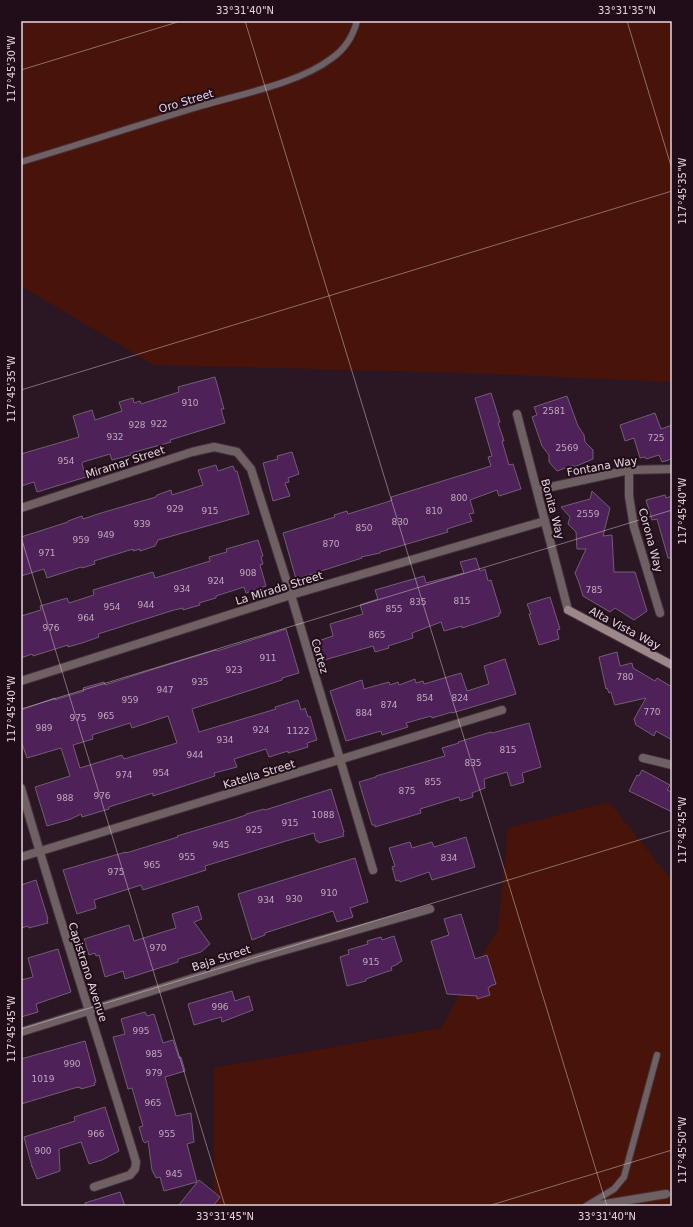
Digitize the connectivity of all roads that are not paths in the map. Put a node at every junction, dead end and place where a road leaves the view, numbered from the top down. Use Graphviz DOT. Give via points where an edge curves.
graph roads {
  1 [pos="357,21"];
  2 [pos="21,162"];
  3 [pos="517,414"];
  4 [pos="237,452"];
  5 [pos="672,469"];
  6 [pos="629,470"];
  7 [pos="537,490"];
  8 [pos="21,508"];
  9 [pos="546,521"];
  10 [pos="291,595"];
  11 [pos="568,610"];
  12 [pos="660,613"];
  13 [pos="672,664"];
  14 [pos="21,681"];
  15 [pos="502,710"];
  16 [pos="643,758"];
  17 [pos="340,760"];
  18 [pos="672,765"];
  19 [pos="21,788"];
  20 [pos="39,852"];
  21 [pos="21,857"];
  22 [pos="373,870"];
  23 [pos="430,909"];
  24 [pos="90,1011"];
  25 [pos="21,1032"];
  26 [pos="657,1054"];
  27 [pos="94,1187"];
  28 [pos="666,1194"];
  29 [pos="586,1206"];
  30 [pos="593,1206"];
  1 -- 2 [label="lane, Oro Street" via="348,42 333,58 308,73"];
  3 -- 7 [label="street, Bonita Way"];
  4 -- 8 [label="street, Miramar Street" via="214,447 192,452"];
  4 -- 10 [label="street, Cortez" via="251,469"];
  5 -- 6 [label="street, Fontana Way"];
  6 -- 7 [label="street, Fontana Way"];
  6 -- 12 [label="street, Corona Way" via="629,496 634,528"];
  7 -- 9 [label="street, Bonita Way"];
  9 -- 10 [label="street, La Mirada Street"];
  9 -- 11 [label="street, Bonita Way"];
  10 -- 14 [label="street, La Mirada Street"];
  10 -- 17 [label="street, Cortez"];
  11 -- 13 [label="street, Alta Vista Way"];
  15 -- 17 [label="street, Katella Street"];
  16 -- 18 [label="street"];
  17 -- 20 [label="street, Katella Street"];
  17 -- 22 [label="street, Cortez"];
  19 -- 20 [label="street, Capistrano Avenue"];
  20 -- 21 [label="street, Katella Street"];
  20 -- 24 [label="street, Capistrano Avenue"];
  23 -- 24 [label="street, Baja Street" via="254,959"];
  24 -- 25 [label="street, Baja Street"];
  24 -- 27 [label="street, Capistrano Avenue" via="136,1162 135,1170 130,1175"];
  26 -- 29 [label="lane" via="624,1177 614,1189"];
  28 -- 30 [label="street"];
}
